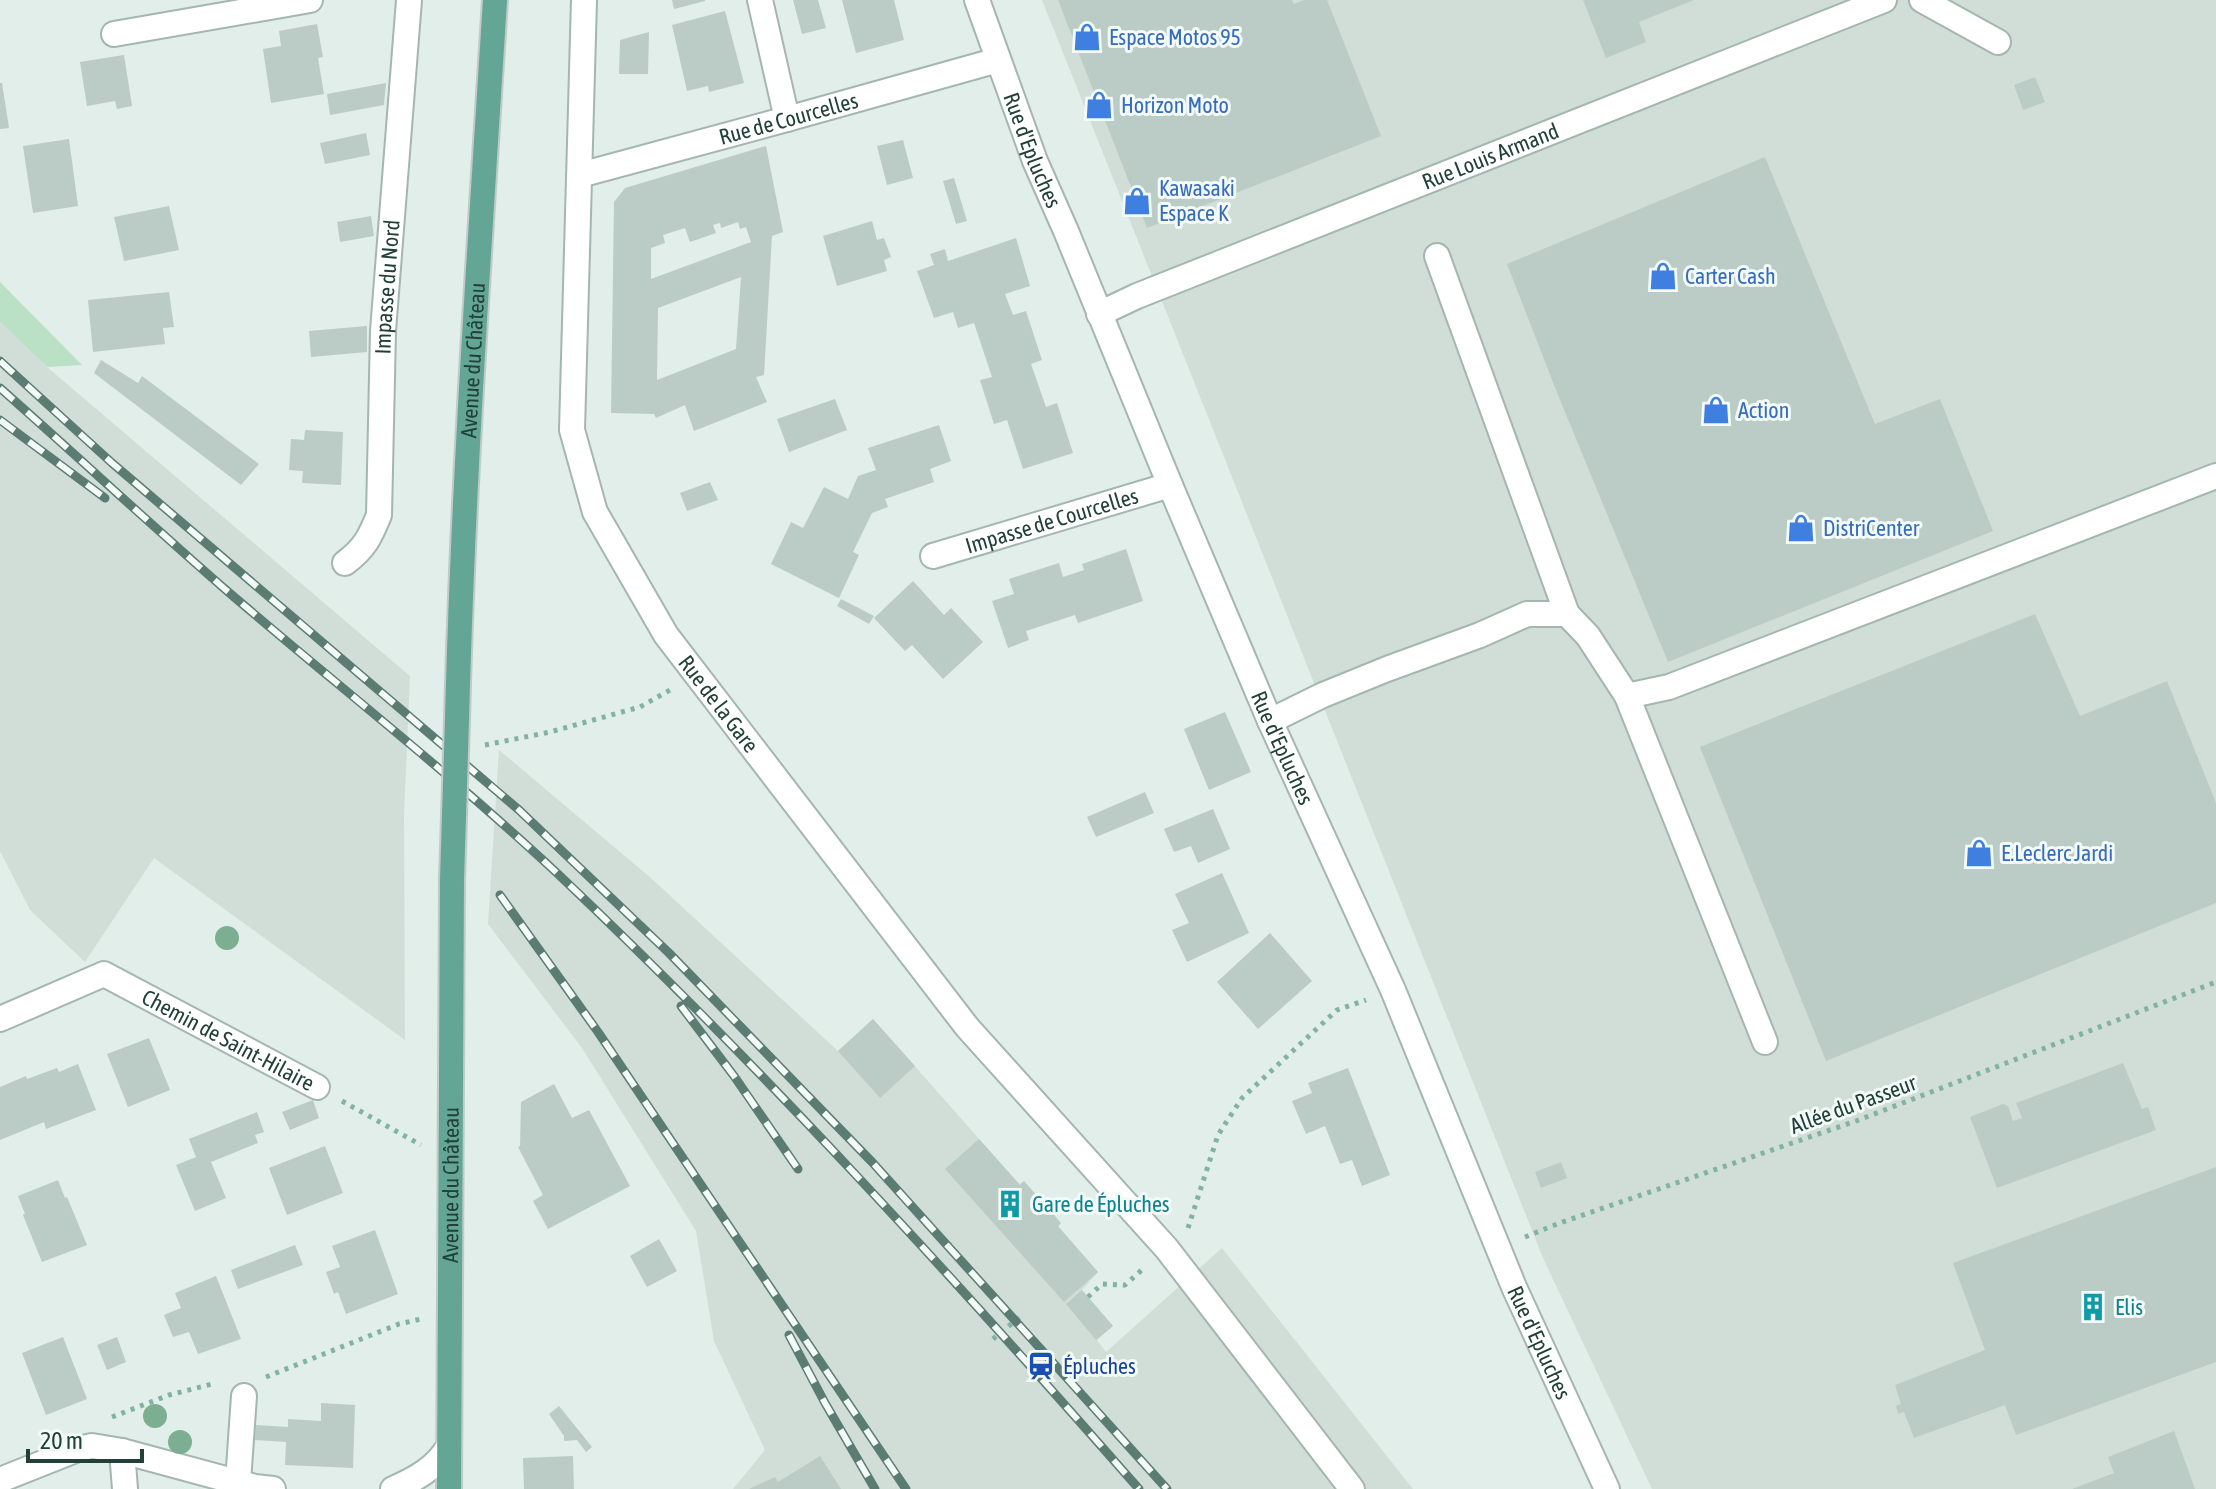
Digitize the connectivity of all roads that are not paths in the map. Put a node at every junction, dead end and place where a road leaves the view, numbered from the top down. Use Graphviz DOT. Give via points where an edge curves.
graph roads {
  1 [pos="310,0"];
  2 [pos="409,0"];
  3 [pos="495,0"];
  4 [pos="584,0"];
  5 [pos="760,0"];
  6 [pos="977,0"];
  7 [pos="1884,0"];
  8 [pos="1922,0"];
  9 [pos="114,34"];
  10 [pos="1998,42"];
  11 [pos="998,60"];
  12 [pos="787,119"];
  13 [pos="580,175"];
  14 [pos="1437,256"];
  15 [pos="1099,314"];
  16 [pos="2216,476"];
  17 [pos="1170,485"];
  18 [pos="933,556"];
  19 [pos="345,563"];
  20 [pos="1567,614"];
  21 [pos="1627,696"];
  22 [pos="1270,721"];
  23 [pos="0,1019"];
  24 [pos="1765,1042"];
  25 [pos="317,1087"];
  26 [pos="244,1396"];
  27 [pos="449,1446"];
  28 [pos="122,1451"];
  29 [pos="0,1480"];
  30 [pos="238,1482"];
  31 [pos="125,1489"];
  32 [pos="273,1489"];
  33 [pos="393,1489"];
  34 [pos="449,1489"];
  35 [pos="1352,1489"];
  36 [pos="1607,1489"];
  1 -- 9 [label="street"];
  2 -- 19 [label="street, Impasse du Nord" via="383,331 379,515 370,537"];
  3 -- 27 [label="main road, Avenue du Château, bridge" via="460,596 452,880"];
  4 -- 13 [label="street, Rue de la Gare"];
  5 -- 12 [label="street"];
  6 -- 11 [label="street, Rue d'Epluches"];
  7 -- 15 [label="street, Rue Louis Armand"];
  8 -- 10 [label="street"];
  11 -- 12 [label="street, Rue de Courcelles"];
  11 -- 15 [label="street, Rue d'Epluches"];
  12 -- 13 [label="street, Rue de Courcelles"];
  13 -- 35 [label="street, Rue de la Gare" via="572,430 595,512 666,635 967,1027 1167,1249"];
  14 -- 20 [label="street"];
  15 -- 17 [label="street, Rue d'Epluches"];
  16 -- 21 [label="street" via="1669,687"];
  17 -- 18 [label="street, Impasse de Courcelles"];
  17 -- 22 [label="street, Rue d'Epluches"];
  20 -- 21 [label="street"];
  20 -- 22 [label="street" via="1527,614"];
  21 -- 24 [label="street"];
  22 -- 36 [label="street, Rue d'Epluches" via="1393,990 1514,1287"];
  23 -- 25 [label="street, Chemin de Saint-Hilaire" via="104,974"];
  26 -- 30 [label="street"];
  27 -- 33 [label="street" via="426,1472"];
  27 -- 34 [label="main road, Avenue du Château"];
  28 -- 29 [label="street" via="78,1449"];
  28 -- 30 [label="street"];
  28 -- 31 [label="street"];
  30 -- 32 [label="street"];
}
